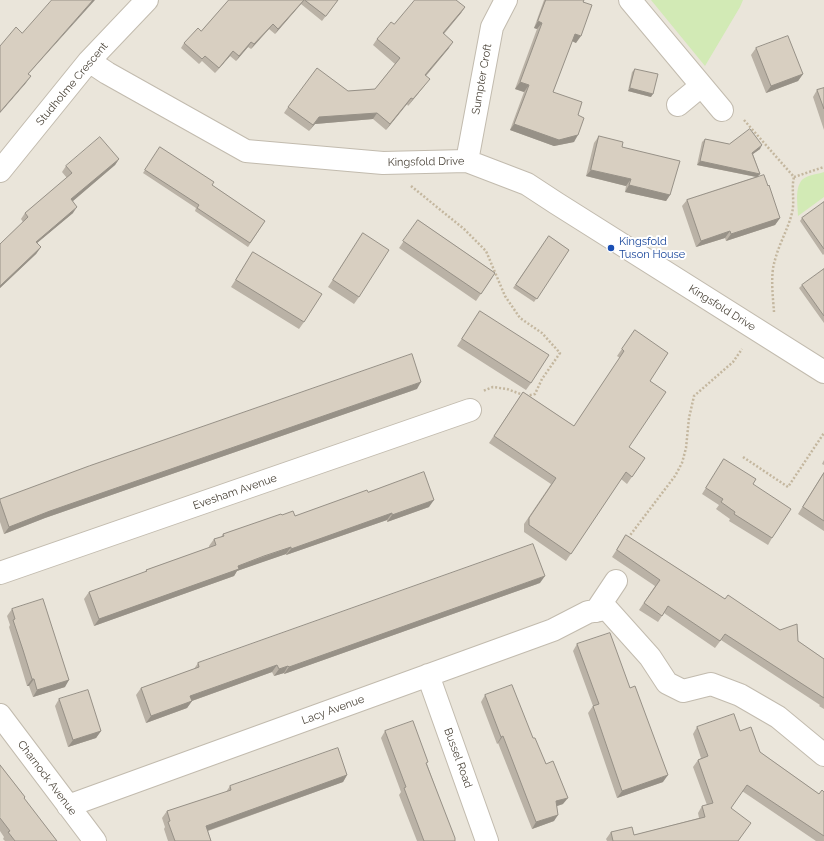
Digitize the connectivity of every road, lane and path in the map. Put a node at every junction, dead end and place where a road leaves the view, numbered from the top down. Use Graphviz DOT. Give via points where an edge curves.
graph roads {
  1 [pos="147,0"];
  2 [pos="506,0"];
  3 [pos="630,0"];
  4 [pos="89,61"];
  5 [pos="701,86"];
  6 [pos="678,105"];
  7 [pos="722,110"];
  8 [pos="467,161"];
  9 [pos="383,163"];
  10 [pos="824,167"];
  11 [pos="0,171"];
  12 [pos="794,177"];
  13 [pos="756,329"];
  14 [pos="776,341"];
  15 [pos="824,372"];
  16 [pos="470,410"];
  17 [pos="824,433"];
  18 [pos="743,457"];
  19 [pos="624,542"];
  20 [pos="0,573"];
  21 [pos="616,581"];
  22 [pos="596,610"];
  23 [pos="428,675"];
  24 [pos="0,716"];
  25 [pos="824,755"];
  26 [pos="68,806"];
  27 [pos="95,841"];
  28 [pos="487,841"];
  1 -- 4 [label="street, Studholme Crescent"];
  2 -- 8 [label="street, Sumpter Croft" via="492,27"];
  3 -- 5 [label="street"];
  4 -- 9 [label="street, Kingsfold Drive" via="246,151"];
  4 -- 11 [label="street, Studholme Crescent"];
  5 -- 6 [label="street"];
  5 -- 7 [label="street"];
  7 -- 12 [label="path" via="734,109"];
  8 -- 9 [label="street, Kingsfold Drive"];
  8 -- 13 [label="street, Kingsfold Drive" via="527,184"];
  9 -- 16 [label="path" via="464,229 486,252 505,296 520,318 542,333 560,353 535,394 526,396 493,387 475,394"];
  10 -- 12 [label="path"];
  12 -- 14 [label="path" via="792,214 774,261 772,287"];
  13 -- 14 [label="street, Kingsfold Drive"];
  13 -- 19 [label="path" via="733,362 694,396 688,418 682,463 675,476"];
  14 -- 15 [label="street, Kingsfold Drive"];
  16 -- 20 [label="street, Evesham Avenue"];
  17 -- 18 [label="path" via="788,487"];
  21 -- 22 [label="street"];
  22 -- 23 [label="street, Lacy Avenue" via="553,630"];
  22 -- 25 [label="street" via="607,609 650,658 667,683 683,691 711,684 740,695 778,717"];
  23 -- 26 [label="street, Lacy Avenue"];
  23 -- 28 [label="street, Bussel Road"];
  24 -- 26 [label="street, Charnock Avenue"];
  26 -- 27 [label="street, Charnock Avenue"];
}
